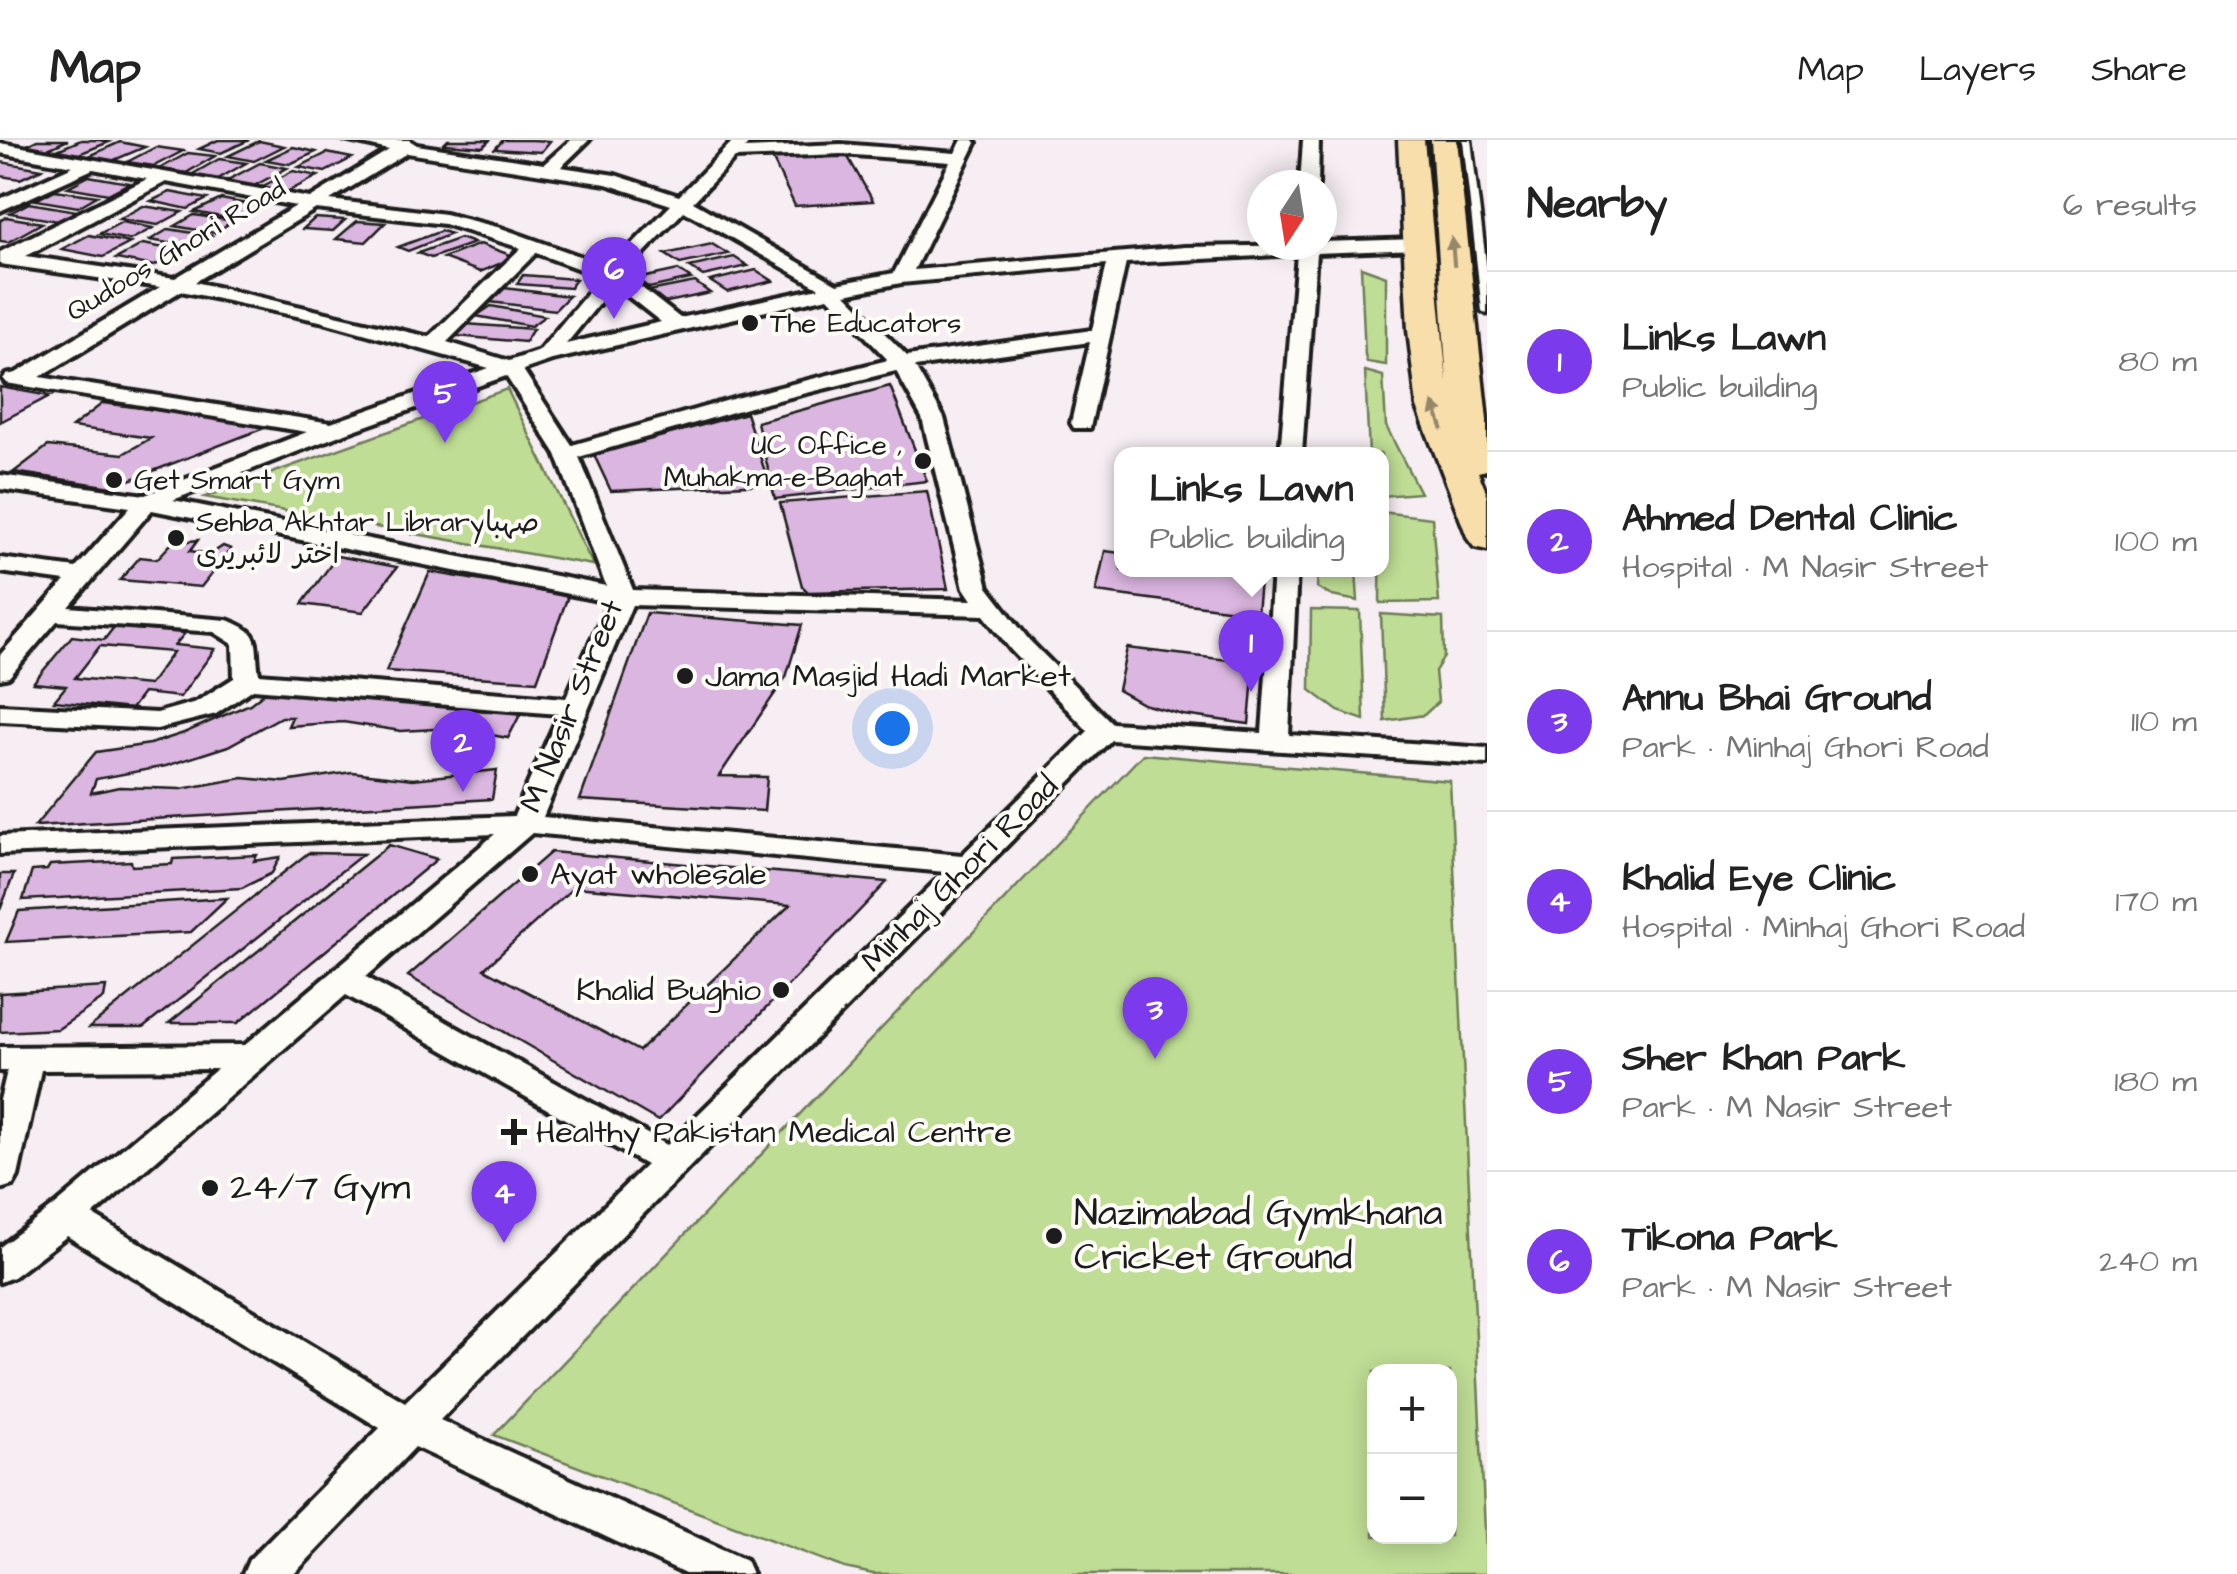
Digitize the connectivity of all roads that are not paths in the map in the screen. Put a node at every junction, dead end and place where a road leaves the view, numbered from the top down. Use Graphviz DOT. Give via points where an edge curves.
graph roads {
  1 [pos="354,140"];
  2 [pos="581,140"];
  3 [pos="970,140"];
  4 [pos="1311,140"];
  5 [pos="1444,140"];
  6 [pos="1468,140"];
  7 [pos="410,144"];
  8 [pos="737,147"];
  9 [pos="0,148"];
  10 [pos="1398,149"];
  11 [pos="960,158"];
  12 [pos="89,165"];
  13 [pos="547,170"];
  14 [pos="1310,170"];
  15 [pos="164,178"];
  16 [pos="312,203"];
  17 [pos="683,204"];
  18 [pos="0,206"];
  19 [pos="1418,235"];
  20 [pos="1337,244"];
  21 [pos="534,246"];
  22 [pos="1247,251"];
  23 [pos="3,258"];
  24 [pos="1118,258"];
  25 [pos="1306,260"];
  26 [pos="614,275"];
  27 [pos="900,277"];
  28 [pos="175,286"];
  29 [pos="833,290"];
  30 [pos="1487,311"];
  31 [pos="676,324"];
  32 [pos="1103,334"];
  33 [pos="434,344"];
  34 [pos="546,355"];
  35 [pos="902,363"];
  36 [pos="511,368"];
  37 [pos="10,379"];
  38 [pos="1082,424"];
  39 [pos="332,430"];
  40 [pos="1292,447"];
  41 [pos="567,454"];
  42 [pos="0,482"];
  43 [pos="147,502"];
  44 [pos="1487,525"];
  45 [pos="1487,539"];
  46 [pos="0,566"];
  47 [pos="81,576"];
  48 [pos="1284,577"];
  49 [pos="623,597"];
  50 [pos="990,608"];
  51 [pos="50,613"];
  52 [pos="0,671"];
  53 [pos="248,680"];
  54 [pos="575,707"];
  55 [pos="0,713"];
  56 [pos="1104,731"];
  57 [pos="1274,742"];
  58 [pos="1487,756"];
  59 [pos="526,824"];
  60 [pos="0,845"];
  61 [pos="968,866"];
  62 [pos="344,978"];
  63 [pos="251,1057"];
  64 [pos="14,1059"];
  65 [pos="671,1162"];
  66 [pos="0,1176"];
  67 [pos="66,1217"];
  68 [pos="0,1267"];
  69 [pos="409,1425"];
  70 [pos="265,1574"];
  71 [pos="730,1574"];
  1 -- 7 [label="street"];
  2 -- 13 [label="street"];
  3 -- 11 [label="street"];
  4 -- 14 [label="street"];
  44 -- 5 [label="main road, one-way" via="1464,384"];
  6 -- 30 [label="lane"];
  7 -- 13 [label="street"];
  7 -- 16 [label="street, Qudoos Ghori Road"];
  8 -- 11 [label="street"];
  8 -- 17 [label="street"];
  9 -- 12 [label="street"];
  10 -- 19 [label="main road"];
  11 -- 27 [label="street"];
  12 -- 15 [label="street"];
  12 -- 18 [label="street"];
  13 -- 17 [label="street" via="609,180"];
  15 -- 16 [label="street"];
  15 -- 23 [label="street"];
  16 -- 21 [label="street" via="445,219"];
  16 -- 28 [label="street, Qudoos Ghori Road"];
  17 -- 26 [label="street"];
  17 -- 29 [label="street"];
  19 -- 20 [label="street"];
  45 -- 19 [label="main road, one-way" via="1434,407"];
  21 -- 26 [label="street"];
  21 -- 33 [label="street"];
  22 -- 24 [label="street"];
  23 -- 28 [label="street"];
  24 -- 27 [label="street"];
  24 -- 32 [label="street"];
  25 -- 40 [label="street"];
  26 -- 31 [label="street"];
  26 -- 34 [label="street"];
  27 -- 29 [label="street"];
  28 -- 33 [label="street"];
  28 -- 37 [label="street, Qudoos Ghori Road"];
  29 -- 31 [label="street"];
  29 -- 35 [label="street"];
  31 -- 34 [label="street"];
  32 -- 35 [label="street"];
  32 -- 38 [label="street"];
  33 -- 36 [label="street"];
  34 -- 36 [label="street"];
  35 -- 41 [label="street"];
  35 -- 50 [label="street" via="932,418 976,588"];
  36 -- 39 [label="street"];
  36 -- 41 [label="street, M Nasir Street"];
  37 -- 39 [label="street, Qudoos Ghori Road"];
  39 -- 43 [label="street"];
  41 -- 49 [label="street, M Nasir Street"];
  42 -- 43 [label="street"];
  43 -- 47 [label="street"];
  43 -- 49 [label="street"];
  46 -- 47 [label="street"];
  47 -- 51 [label="street"];
  48 -- 57 [label="street"];
  49 -- 50 [label="street"];
  49 -- 54 [label="street, M Nasir Street"];
  50 -- 56 [label="street"];
  51 -- 52 [label="street"];
  51 -- 53 [label="street" via="218,625 246,642"];
  53 -- 54 [label="street"];
  53 -- 55 [label="street" via="206,708 157,722"];
  54 -- 59 [label="street, M Nasir Street"];
  56 -- 57 [label="street"];
  56 -- 61 [label="street, Minhaj Ghori Road"];
  57 -- 58 [label="street"];
  59 -- 60 [label="street"];
  59 -- 61 [label="street"];
  59 -- 62 [label="street, M Nasir Street"];
  61 -- 65 [label="street, Minhaj Ghori Road"];
  62 -- 63 [label="street, M Nasir Street"];
  62 -- 65 [label="street"];
  63 -- 64 [label="street"];
  63 -- 67 [label="street, M Nasir Street"];
  64 -- 66 [label="street"];
  65 -- 69 [label="street, Minhaj Ghori Road"];
  67 -- 68 [label="street, M Nasir Street"];
  67 -- 69 [label="street"];
  69 -- 70 [label="street, Minhaj Ghori Road"];
  69 -- 71 [label="street"];
}
